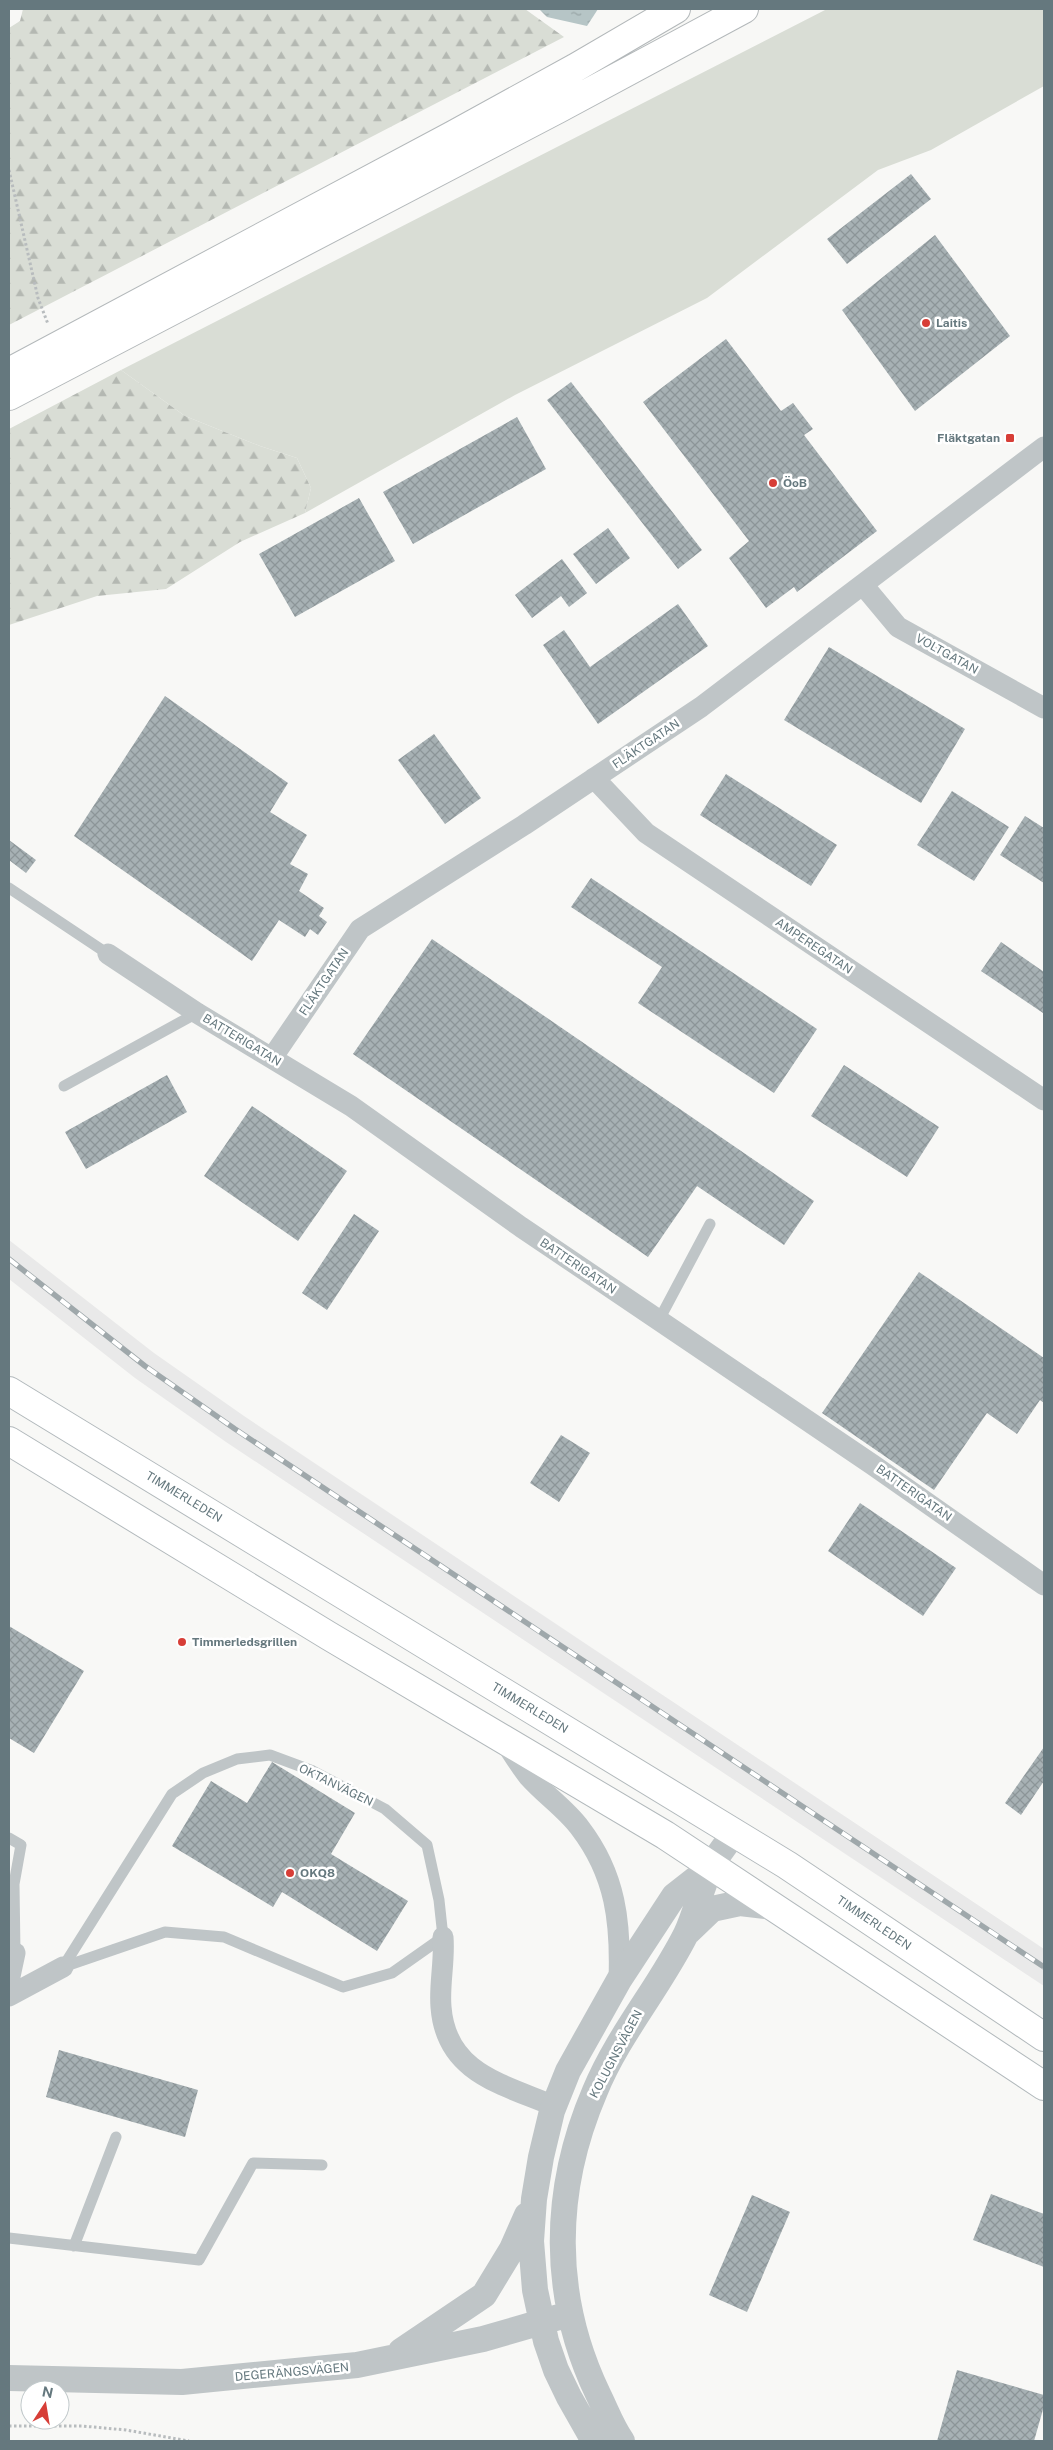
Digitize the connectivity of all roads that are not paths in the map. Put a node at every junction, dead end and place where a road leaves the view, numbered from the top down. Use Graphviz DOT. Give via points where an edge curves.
graph roads {
  1 [pos="676,9"];
  2 [pos="744,9"];
  3 [pos="9,372"];
  4 [pos="9,396"];
  5 [pos="1044,447"];
  6 [pos="863,584"];
  7 [pos="1044,708"];
  8 [pos="594,778"];
  9 [pos="9,888"];
  10 [pos="108,954"];
  11 [pos="197,1013"];
  12 [pos="272,1058"];
  13 [pos="64,1086"];
  14 [pos="1044,1100"];
  15 [pos="710,1224"];
  16 [pos="659,1320"];
  17 [pos="9,1391"];
  18 [pos="9,1441"];
  19 [pos="1044,1585"];
  20 [pos="501,1736"];
  21 [pos="734,1833"];
  22 [pos="9,1838"];
  23 [pos="712,1866"];
  24 [pos="774,1907"];
  25 [pos="686,1934"];
  26 [pos="443,1937"];
  27 [pos="12,1952"];
  28 [pos="63,1967"];
  29 [pos="619,1980"];
  30 [pos="9,1981"];
  31 [pos="9,1996"];
  32 [pos="1044,2037"];
  33 [pos="1044,2086"];
  34 [pos="554,2106"];
  35 [pos="116,2137"];
  36 [pos="322,2165"];
  37 [pos="534,2198"];
  38 [pos="9,2238"];
  39 [pos="74,2246"];
  40 [pos="570,2315"];
  41 [pos="543,2321"];
  42 [pos="393,2357"];
  43 [pos="9,2378"];
  44 [pos="594,2441"];
  45 [pos="622,2441"];
  1 -- 3 [label="main road" via="606,51"];
  2 -- 4 [label="main road"];
  5 -- 6 [label="street, FLÄKTGATAN"];
  6 -- 7 [label="street, VOLTGATAN" via="898,627"];
  6 -- 8 [label="street, FLÄKTGATAN" via="701,707"];
  8 -- 12 [label="street, FLÄKTGATAN" via="360,929"];
  8 -- 14 [label="street, AMPEREGATAN" via="646,833"];
  9 -- 10 [label="lane"];
  10 -- 11 [label="street, BATTERIGATAN"];
  11 -- 12 [label="street, BATTERIGATAN"];
  11 -- 13 [label="lane"];
  12 -- 16 [label="street, BATTERIGATAN" via="351,1106"];
  15 -- 16 [label="lane"];
  16 -- 19 [label="street, BATTERIGATAN"];
  17 -- 21 [label="main road, TIMMERLEDEN"];
  18 -- 20 [label="main road" via="329,1636"];
  20 -- 23 [label="main road"];
  20 -- 29 [label="street, KOLUGNSVÄGEN" via="528,1776 580,1828 604,1870 616,1905 621,1938"];
  21 -- 23 [label="street, KOLUGNSVÄGEN"];
  21 -- 32 [label="main road, TIMMERLEDEN"];
  22 -- 27 [label="lane" via="21,1844 14,1884"];
  23 -- 24 [label="main road"];
  23 -- 25 [label="street, KOLUGNSVÄGEN"];
  23 -- 29 [label="street, KOLUGNSVÄGEN" via="674,1896"];
  24 -- 25 [label="street, KOLUGNSVÄGEN" via="740,1903 712,1909"];
  24 -- 33 [label="main road"];
  25 -- 40 [label="street, KOLUGNSVÄGEN" via="595,2090 576,2142 562,2225 562,2255"];
  26 -- 28 [label="lane, OKTANVÄGEN" via="392,1973 343,1987 224,1937 165,1932"];
  26 -- 28 [label="lane, OKTANVÄGEN" via="428,1845 385,1809 313,1771 270,1755 237,1759 203,1773 172,1794"];
  26 -- 34 [label="street, OKTANVÄGEN" via="445,1956 441,2006 447,2037 462,2061 483,2075"];
  27 -- 30 [label="street"];
  28 -- 31 [label="street, OKTANVÄGEN"];
  29 -- 34 [label="street, KOLUGNSVÄGEN" via="568,2071"];
  34 -- 37 [label="street, KOLUGNSVÄGEN"];
  35 -- 39 [label="lane"];
  36 -- 39 [label="lane" via="253,2163 199,2260"];
  37 -- 41 [label="street, KOLUGNSVÄGEN" via="532,2267"];
  37 -- 42 [label="street, KOLUGNSVÄGEN" via="512,2249 484,2295"];
  38 -- 39 [label="lane"];
  40 -- 41 [label="street, DEGERÄNGSVÄGEN"];
  40 -- 45 [label="street, KOLUGNSVÄGEN" via="588,2374"];
  41 -- 42 [label="street, DEGERÄNGSVÄGEN" via="483,2340"];
  41 -- 44 [label="street, KOLUGNSVÄGEN" via="556,2370"];
  42 -- 43 [label="street, DEGERÄNGSVÄGEN" via="357,2365 182,2382"];
}
